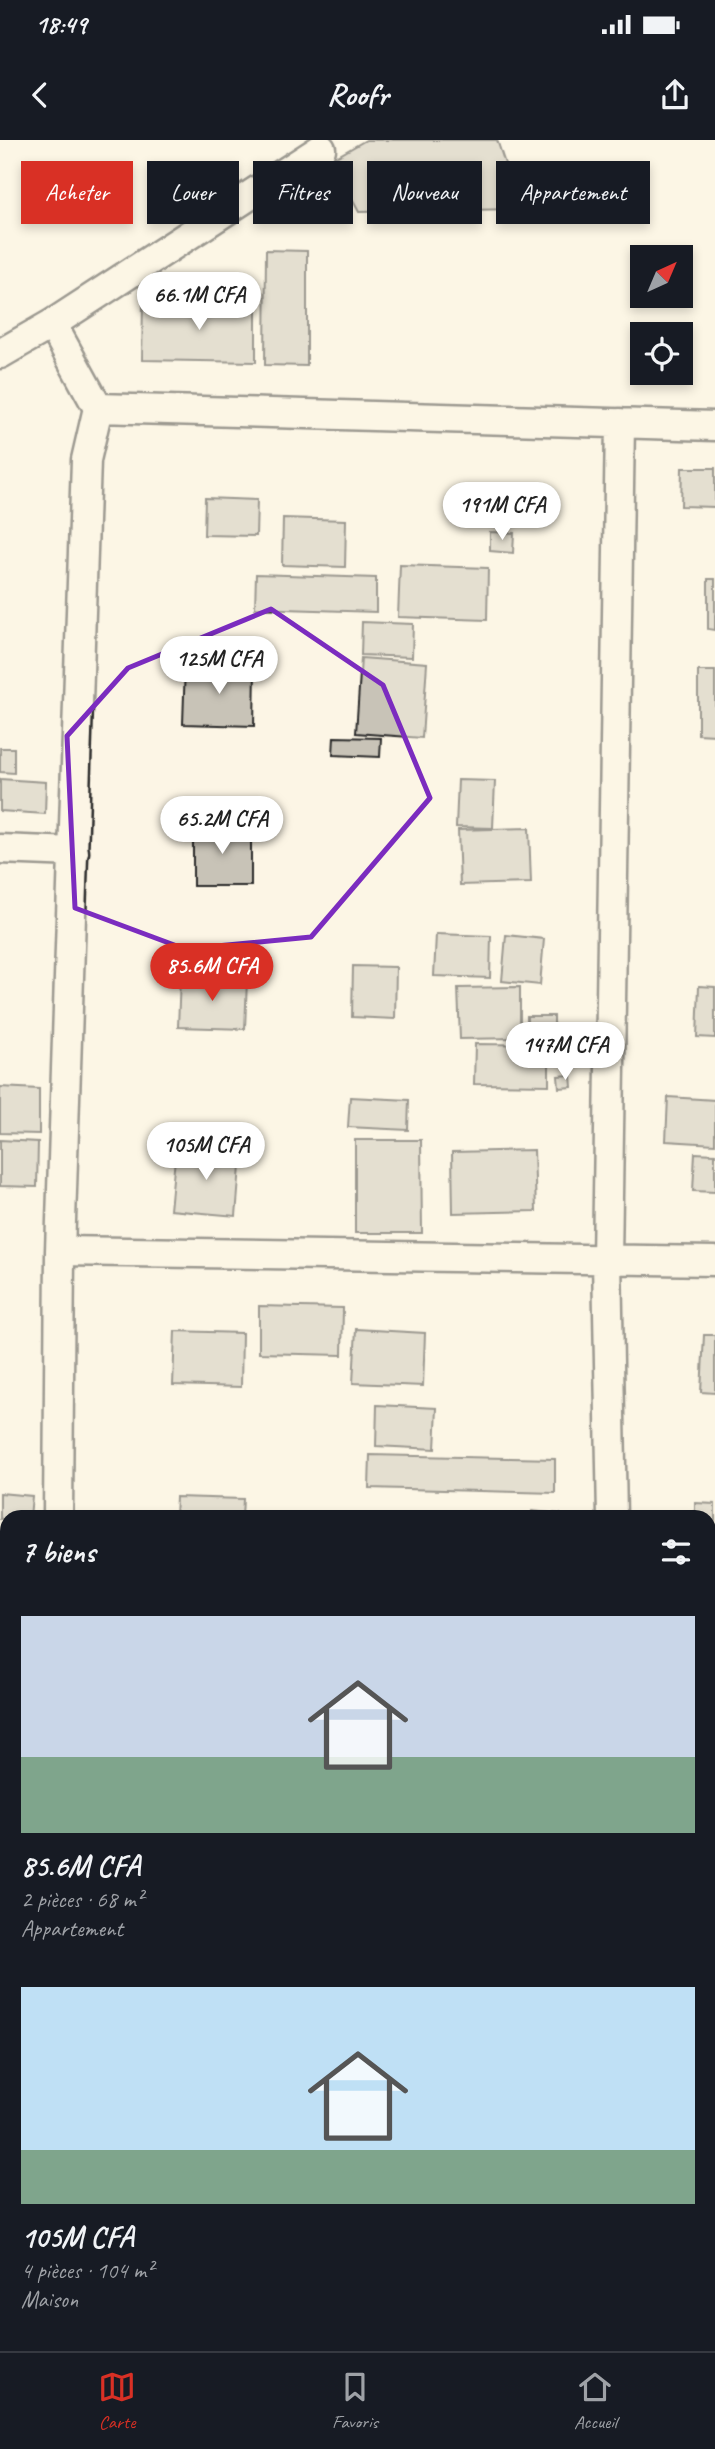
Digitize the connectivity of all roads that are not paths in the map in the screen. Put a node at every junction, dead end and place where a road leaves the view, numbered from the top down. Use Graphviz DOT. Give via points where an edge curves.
graph roads {
  1 [pos="321,149"];
  2 [pos="52,324"];
  3 [pos="0,354"];
  4 [pos="98,408"];
  5 [pos="620,423"];
  6 [pos="715,426"];
  7 [pos="0,849"];
  8 [pos="74,852"];
  9 [pos="60,1251"];
  10 [pos="607,1260"];
  11 [pos="715,1261"];
  12 [pos="58,1510"];
  13 [pos="612,1510"];
  1 -- 2 [label="street"];
  2 -- 3 [label="street"];
  2 -- 4 [label="street"];
  4 -- 5 [label="street"];
  4 -- 8 [label="street" via="86,460"];
  5 -- 6 [label="street"];
  5 -- 10 [label="street"];
  7 -- 8 [label="street"];
  8 -- 9 [label="street"];
  9 -- 10 [label="street"];
  9 -- 12 [label="street"];
  10 -- 11 [label="street"];
  10 -- 13 [label="street"];
}
